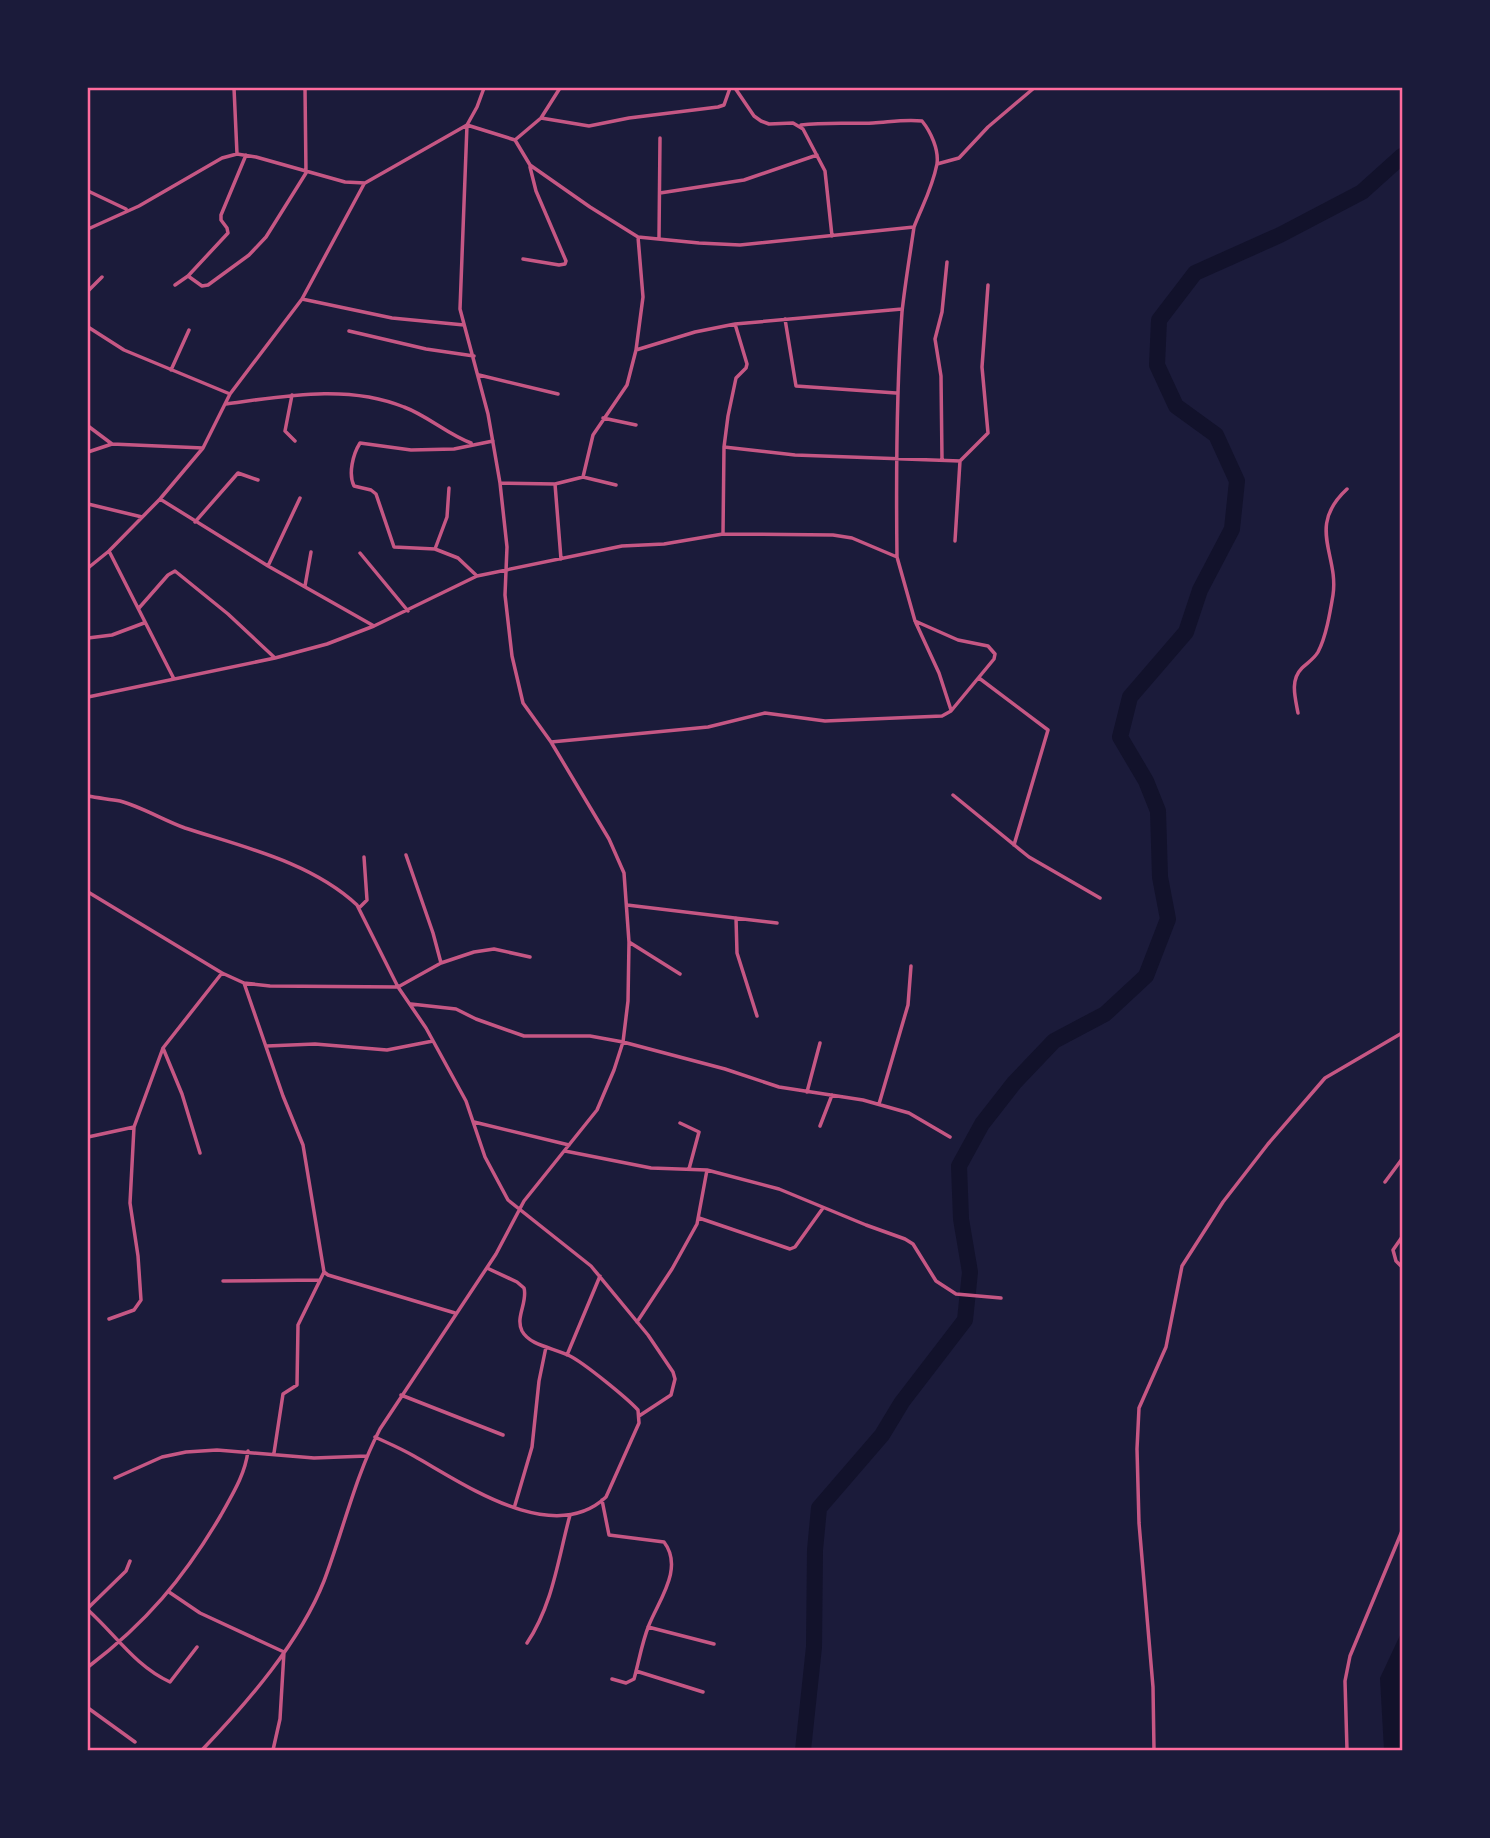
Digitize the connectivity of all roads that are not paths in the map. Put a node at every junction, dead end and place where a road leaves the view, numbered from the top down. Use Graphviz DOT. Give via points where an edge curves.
graph roads {
  1 [pos="234,88"];
  2 [pos="305,88"];
  3 [pos="484,88"];
  4 [pos="560,88"];
  5 [pos="732,88"];
  6 [pos="1034,88"];
  7 [pos="541,118"];
  8 [pos="467,125"];
  9 [pos="800,125"];
  10 [pos="660,138"];
  11 [pos="515,140"];
  12 [pos="237,154"];
  13 [pos="246,155"];
  14 [pos="817,155"];
  15 [pos="937,164"];
  16 [pos="530,165"];
  17 [pos="306,173"];
  18 [pos="365,183"];
  19 [pos="88,191"];
  20 [pos="660,193"];
  21 [pos="128,210"];
  22 [pos="914,227"];
  23 [pos="88,229"];
  24 [pos="832,236"];
  25 [pos="638,237"];
  26 [pos="659,239"];
  27 [pos="523,259"];
  28 [pos="947,262"];
  29 [pos="188,276"];
  30 [pos="102,277"];
  31 [pos="175,285"];
  32 [pos="988,285"];
  33 [pos="88,291"];
  34 [pos="302,299"];
  35 [pos="902,309"];
  36 [pos="785,319"];
  37 [pos="734,324"];
  38 [pos="464,325"];
  39 [pos="89,330"];
  40 [pos="189,330"];
  41 [pos="349,331"];
  42 [pos="636,350"];
  43 [pos="474,356"];
  44 [pos="171,370"];
  45 [pos="478,375"];
  46 [pos="897,393"];
  47 [pos="230,394"];
  48 [pos="558,394"];
  49 [pos="292,395"];
  50 [pos="226,404"];
  51 [pos="603,418"];
  52 [pos="636,425"];
  53 [pos="88,426"];
  54 [pos="493,441"];
  55 [pos="295,442"];
  56 [pos="112,444"];
  57 [pos="473,444"];
  58 [pos="724,447"];
  59 [pos="203,448"];
  60 [pos="88,452"];
  61 [pos="895,458"];
  62 [pos="942,459"];
  63 [pos="960,461"];
  64 [pos="583,477"];
  65 [pos="258,480"];
  66 [pos="500,483"];
  67 [pos="555,484"];
  68 [pos="617,485"];
  69 [pos="449,488"];
  70 [pos="1347,489"];
  71 [pos="300,498"];
  72 [pos="160,499"];
  73 [pos="88,504"];
  74 [pos="142,517"];
  75 [pos="195,522"];
  76 [pos="723,534"];
  77 [pos="955,541"];
  78 [pos="435,549"];
  79 [pos="109,551"];
  80 [pos="311,552"];
  81 [pos="360,553"];
  82 [pos="897,557"];
  83 [pos="561,560"];
  84 [pos="268,566"];
  85 [pos="88,568"];
  86 [pos="505,572"];
  87 [pos="477,576"];
  88 [pos="305,586"];
  89 [pos="139,608"];
  90 [pos="408,611"];
  91 [pos="915,621"];
  92 [pos="144,623"];
  93 [pos="374,626"];
  94 [pos="88,638"];
  95 [pos="275,658"];
  96 [pos="978,678"];
  97 [pos="174,679"];
  98 [pos="88,697"];
  99 [pos="951,711"];
  100 [pos="1298,713"];
  101 [pos="551,742"];
  102 [pos="953,795"];
  103 [pos="88,796"];
  104 [pos="1014,845"];
  105 [pos="406,855"];
  106 [pos="364,858"];
  107 [pos="88,892"];
  108 [pos="1100,898"];
  109 [pos="627,905"];
  110 [pos="359,908"];
  111 [pos="736,918"];
  112 [pos="777,923"];
  113 [pos="629,942"];
  114 [pos="530,957"];
  115 [pos="441,963"];
  116 [pos="911,966"];
  117 [pos="222,972"];
  118 [pos="680,974"];
  119 [pos="244,983"];
  120 [pos="398,987"];
  121 [pos="410,1004"];
  122 [pos="757,1016"];
  123 [pos="1402,1033"];
  124 [pos="433,1041"];
  125 [pos="623,1042"];
  126 [pos="821,1043"];
  127 [pos="267,1046"];
  128 [pos="163,1048"];
  129 [pos="807,1092"];
  130 [pos="832,1096"];
  131 [pos="879,1104"];
  132 [pos="474,1122"];
  133 [pos="680,1123"];
  134 [pos="134,1126"];
  135 [pos="821,1126"];
  136 [pos="950,1136"];
  137 [pos="88,1137"];
  138 [pos="569,1146"];
  139 [pos="565,1151"];
  140 [pos="200,1153"];
  141 [pos="1402,1160"];
  142 [pos="689,1169"];
  143 [pos="707,1170"];
  144 [pos="1385,1182"];
  145 [pos="520,1208"];
  146 [pos="823,1208"];
  147 [pos="699,1219"];
  148 [pos="1402,1237"];
  149 [pos="1402,1267"];
  150 [pos="487,1268"];
  151 [pos="324,1272"];
  152 [pos="600,1276"];
  153 [pos="320,1280"];
  154 [pos="223,1281"];
  155 [pos="1001,1298"];
  156 [pos="455,1313"];
  157 [pos="109,1319"];
  158 [pos="637,1322"];
  159 [pos="546,1347"];
  160 [pos="567,1354"];
  161 [pos="401,1395"];
  162 [pos="639,1416"];
  163 [pos="503,1435"];
  164 [pos="375,1437"];
  165 [pos="248,1451"];
  166 [pos="274,1453"];
  167 [pos="368,1456"];
  168 [pos="115,1478"];
  169 [pos="602,1500"];
  170 [pos="514,1506"];
  171 [pos="570,1515"];
  172 [pos="1402,1531"];
  173 [pos="130,1561"];
  174 [pos="169,1592"];
  175 [pos="88,1609"];
  176 [pos="648,1627"];
  177 [pos="527,1643"];
  178 [pos="118,1644"];
  179 [pos="713,1644"];
  180 [pos="197,1647"];
  181 [pos="284,1652"];
  182 [pos="88,1667"];
  183 [pos="636,1671"];
  184 [pos="612,1679"];
  185 [pos="703,1692"];
  186 [pos="88,1708"];
  187 [pos="135,1742"];
  188 [pos="202,1751"];
  189 [pos="272,1751"];
  190 [pos="1154,1751"];
  191 [pos="1347,1751"];
  1 -- 12 [label="street"];
  2 -- 17 [label="street"];
  3 -- 8 [label="street"];
  4 -- 7 [label="street"];
  5 -- 7 [label="street" via="724,105 718,107 589,126"];
  5 -- 9 [label="street" via="761,121"];
  6 -- 15 [label="street" via="959,158"];
  7 -- 11 [label="street"];
  8 -- 11 [label="street"];
  8 -- 18 [label="street"];
  8 -- 38 [label="street" via="460,292"];
  9 -- 14 [label="street"];
  9 -- 15 [label="street" via="922,121 938,156"];
  10 -- 20 [label="street"];
  11 -- 16 [label="street"];
  12 -- 13 [label="street"];
  12 -- 21 [label="street" via="205,166"];
  13 -- 17 [label="street"];
  13 -- 29 [label="street" via="221,215 228,233"];
  14 -- 20 [label="street" via="744,180"];
  14 -- 24 [label="street" via="827,181"];
  15 -- 22 [label="street" via="931,191"];
  16 -- 25 [label="street"];
  16 -- 27 [label="street" via="536,191 566,261 559,265"];
  17 -- 18 [label="street"];
  17 -- 29 [label="street" via="278,220 249,255 205,287"];
  18 -- 34 [label="street"];
  19 -- 21 [label="street"];
  20 -- 26 [label="street"];
  21 -- 23 [label="street"];
  22 -- 24 [label="street"];
  22 -- 35 [label="street"];
  24 -- 26 [label="street" via="740,245"];
  25 -- 26 [label="street"];
  25 -- 42 [label="street" via="642,297"];
  28 -- 62 [label="street" via="935,339 941,376"];
  29 -- 31 [label="street"];
  30 -- 33 [label="street"];
  32 -- 63 [label="street" via="982,367 988,433"];
  34 -- 38 [label="street" via="392,318"];
  34 -- 47 [label="street"];
  35 -- 36 [label="street"];
  35 -- 46 [label="street"];
  36 -- 37 [label="street"];
  36 -- 46 [label="street" via="796,386"];
  37 -- 42 [label="street"];
  37 -- 58 [label="street" via="747,364 736,378"];
  38 -- 43 [label="street"];
  39 -- 44 [label="street"];
  40 -- 44 [label="street"];
  41 -- 43 [label="street"];
  42 -- 51 [label="street" via="627,385"];
  43 -- 45 [label="street"];
  44 -- 47 [label="street"];
  45 -- 48 [label="street"];
  45 -- 54 [label="street"];
  46 -- 61 [label="street"];
  47 -- 50 [label="street"];
  49 -- 50 [label="street"];
  49 -- 55 [label="street" via="285,431"];
  49 -- 57 [label="street" via="352,394 385,399"];
  50 -- 59 [label="street"];
  51 -- 52 [label="street"];
  51 -- 64 [label="street" via="593,435"];
  53 -- 56 [label="street"];
  54 -- 57 [label="street"];
  54 -- 66 [label="street"];
  56 -- 59 [label="street"];
  56 -- 60 [label="street"];
  57 -- 78 [label="street" via="411,450 366,442 357,446 352,484 376,494 394,547"];
  58 -- 61 [label="street"];
  58 -- 76 [label="street"];
  59 -- 72 [label="street"];
  61 -- 62 [label="street"];
  61 -- 82 [label="street"];
  62 -- 63 [label="street"];
  63 -- 77 [label="street"];
  64 -- 67 [label="street"];
  64 -- 68 [label="street"];
  65 -- 75 [label="street" via="238,473"];
  66 -- 67 [label="street"];
  66 -- 86 [label="street"];
  67 -- 83 [label="street"];
  69 -- 78 [label="street" via="447,517"];
  70 -- 100 [label="street" via="1330,510 1326,534 1333,595 1319,650 1296,675"];
  71 -- 84 [label="street"];
  72 -- 74 [label="street"];
  72 -- 75 [label="street"];
  73 -- 74 [label="street"];
  74 -- 79 [label="street"];
  75 -- 84 [label="street"];
  76 -- 82 [label="street" via="833,535"];
  76 -- 83 [label="street"];
  78 -- 87 [label="street" via="458,558"];
  79 -- 85 [label="street"];
  79 -- 89 [label="street"];
  80 -- 88 [label="street"];
  81 -- 90 [label="street"];
  82 -- 91 [label="street"];
  83 -- 86 [label="street"];
  84 -- 88 [label="street"];
  86 -- 87 [label="street"];
  86 -- 101 [label="street" via="519,691 531,717"];
  87 -- 90 [label="street"];
  88 -- 93 [label="street"];
  89 -- 92 [label="street"];
  89 -- 95 [label="street" via="175,571"];
  90 -- 93 [label="street"];
  91 -- 96 [label="street" via="993,650 994,659"];
  91 -- 99 [label="street"];
  92 -- 94 [label="street"];
  92 -- 97 [label="street"];
  93 -- 95 [label="street"];
  95 -- 97 [label="street"];
  96 -- 99 [label="street"];
  96 -- 104 [label="street" via="1048,730"];
  97 -- 98 [label="street"];
  99 -- 101 [label="street" via="933,718 825,721 765,713 708,727"];
  101 -- 109 [label="street" via="618,855"];
  102 -- 104 [label="street"];
  103 -- 110 [label="street" via="126,803 255,850 303,870"];
  104 -- 108 [label="street"];
  105 -- 115 [label="street"];
  106 -- 110 [label="street" via="367,900"];
  107 -- 117 [label="street"];
  109 -- 111 [label="street"];
  109 -- 113 [label="street"];
  110 -- 120 [label="street"];
  111 -- 112 [label="street"];
  111 -- 122 [label="street" via="737,953"];
  113 -- 118 [label="street"];
  113 -- 125 [label="street"];
  114 -- 115 [label="street" via="494,948"];
  115 -- 120 [label="street"];
  116 -- 131 [label="street" via="908,1005"];
  117 -- 119 [label="street"];
  117 -- 128 [label="street"];
  119 -- 120 [label="street"];
  119 -- 127 [label="street"];
  120 -- 121 [label="street"];
  121 -- 124 [label="street"];
  121 -- 125 [label="street" via="456,1009 524,1036 590,1036"];
  123 -- 190 [label="street" via="1325,1078 1223,1202 1182,1266 1166,1347 1139,1408 1139,1522"];
  124 -- 127 [label="street" via="387,1050 315,1044"];
  124 -- 132 [label="street"];
  125 -- 129 [label="street"];
  125 -- 138 [label="street" via="597,1110"];
  126 -- 129 [label="street"];
  127 -- 151 [label="street" via="303,1145"];
  128 -- 134 [label="street"];
  128 -- 140 [label="street"];
  129 -- 130 [label="street"];
  130 -- 131 [label="street"];
  130 -- 135 [label="street"];
  131 -- 136 [label="street" via="909,1113"];
  132 -- 138 [label="street"];
  132 -- 145 [label="street" via="508,1200"];
  133 -- 142 [label="street" via="699,1132"];
  134 -- 137 [label="street"];
  134 -- 157 [label="street" via="130,1203 141,1300 134,1310"];
  138 -- 139 [label="street"];
  139 -- 142 [label="street" via="650,1168"];
  139 -- 145 [label="street"];
  141 -- 144 [label="street"];
  142 -- 143 [label="street"];
  143 -- 146 [label="street" via="779,1189"];
  143 -- 147 [label="street"];
  145 -- 150 [label="street"];
  145 -- 152 [label="street"];
  146 -- 147 [label="street" via="790,1249"];
  146 -- 155 [label="street" via="905,1239 936,1281 956,1294"];
  147 -- 158 [label="street"];
  148 -- 149 [label="street" via="1393,1250"];
  150 -- 156 [label="street"];
  150 -- 159 [label="street" via="524,1288 523,1334"];
  151 -- 153 [label="street"];
  151 -- 156 [label="street"];
  152 -- 158 [label="street"];
  152 -- 160 [label="street"];
  153 -- 154 [label="street"];
  153 -- 166 [label="street" via="298,1325 297,1385 283,1394"];
  156 -- 161 [label="street"];
  158 -- 162 [label="street" via="676,1379 671,1395"];
  159 -- 160 [label="street"];
  159 -- 170 [label="street" via="532,1447"];
  160 -- 162 [label="street" via="634,1405"];
  161 -- 163 [label="street"];
  161 -- 164 [label="street"];
  162 -- 169 [label="street"];
  164 -- 167 [label="street"];
  164 -- 170 [label="street" via="448,1478"];
  165 -- 166 [label="street"];
  165 -- 168 [label="street" via="176,1453"];
  165 -- 174 [label="street" via="234,1491 200,1551"];
  166 -- 167 [label="street" via="314,1458"];
  167 -- 181 [label="street" via="323,1583"];
  169 -- 171 [label="street"];
  169 -- 176 [label="street" via="609,1535 667,1546 672,1571"];
  170 -- 171 [label="street" via="542,1515"];
  171 -- 177 [label="street" via="552,1592"];
  172 -- 191 [label="street" via="1350,1656 1345,1681"];
  173 -- 175 [label="street" via="126,1571"];
  174 -- 178 [label="street"];
  174 -- 181 [label="street" via="200,1613"];
  175 -- 178 [label="street"];
  176 -- 179 [label="street"];
  176 -- 183 [label="street"];
  178 -- 180 [label="street" via="170,1682"];
  178 -- 182 [label="street"];
  181 -- 188 [label="street"];
  181 -- 189 [label="street" via="280,1719"];
  183 -- 184 [label="street" via="631,1682"];
  183 -- 185 [label="street"];
  186 -- 187 [label="street"];
}
